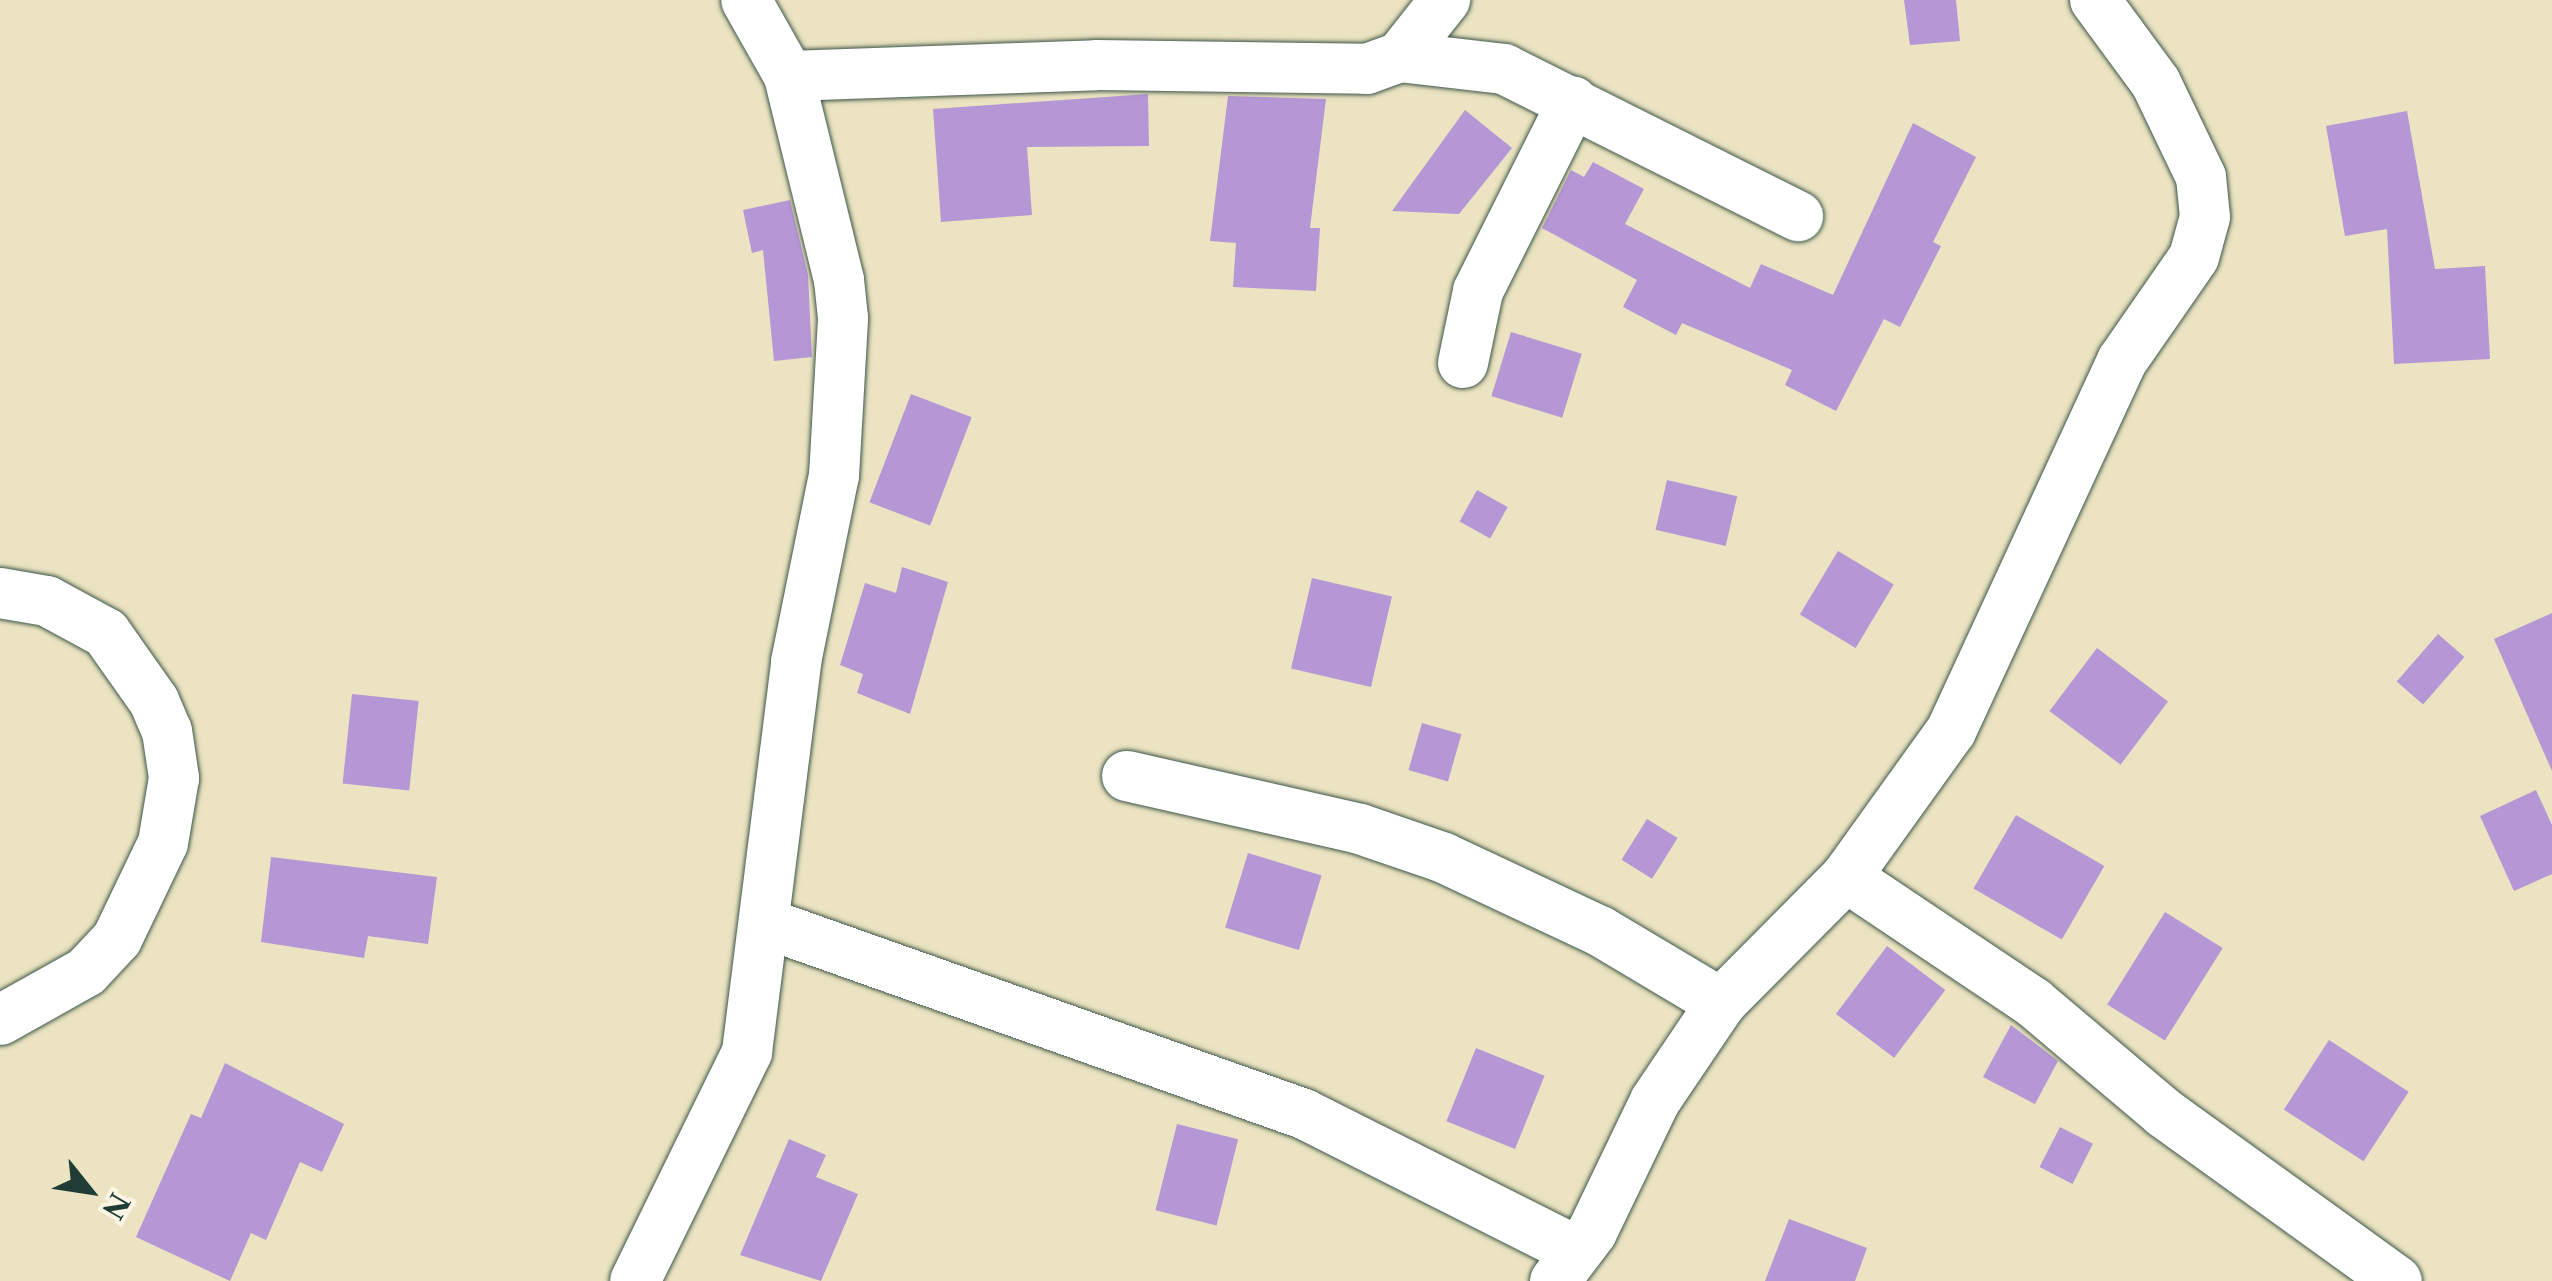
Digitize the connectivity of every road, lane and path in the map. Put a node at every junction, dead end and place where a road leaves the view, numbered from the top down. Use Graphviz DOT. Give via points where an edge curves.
graph roads {
  1 [pos="746,0"];
  2 [pos="1445,0"];
  3 [pos="2095,0"];
  4 [pos="1400,57"];
  5 [pos="790,76"];
  6 [pos="1572,101"];
  7 [pos="1798,216"];
  8 [pos="1463,363"];
  9 [pos="0,593"];
  10 [pos="1127,776"];
  11 [pos="1846,877"];
  12 [pos="768,924"];
  13 [pos="1721,1003"];
  14 [pos="0,1020"];
  15 [pos="1567,1270"];
  16 [pos="635,1281"];
  17 [pos="2397,1281"];
  1 -- 5 [label="street"];
  2 -- 4 [label="street"];
  3 -- 11 [label="street" via="2156,83 2201,177 2205,217 2194,258 2122,361 1951,731"];
  4 -- 5 [label="street" via="1367,70 1097,65"];
  4 -- 6 [label="street" via="1488,64"];
  5 -- 12 [label="street" via="843,318 834,476 796,662"];
  6 -- 7 [label="street"];
  6 -- 8 [label="street" via="1478,291"];
  9 -- 14 [label="street" via="47,600 106,633 154,700 168,732 174,778 163,843 117,940 86,972"];
  10 -- 13 [label="street" via="1360,829 1444,858 1600,931"];
  11 -- 13 [label="street"];
  11 -- 17 [label="street" via="2034,1004 2164,1113"];
  12 -- 15 [label="street" via="1304,1114"];
  12 -- 16 [label="street" via="747,1052"];
  13 -- 15 [label="street" via="1655,1101 1610,1200"];
}
